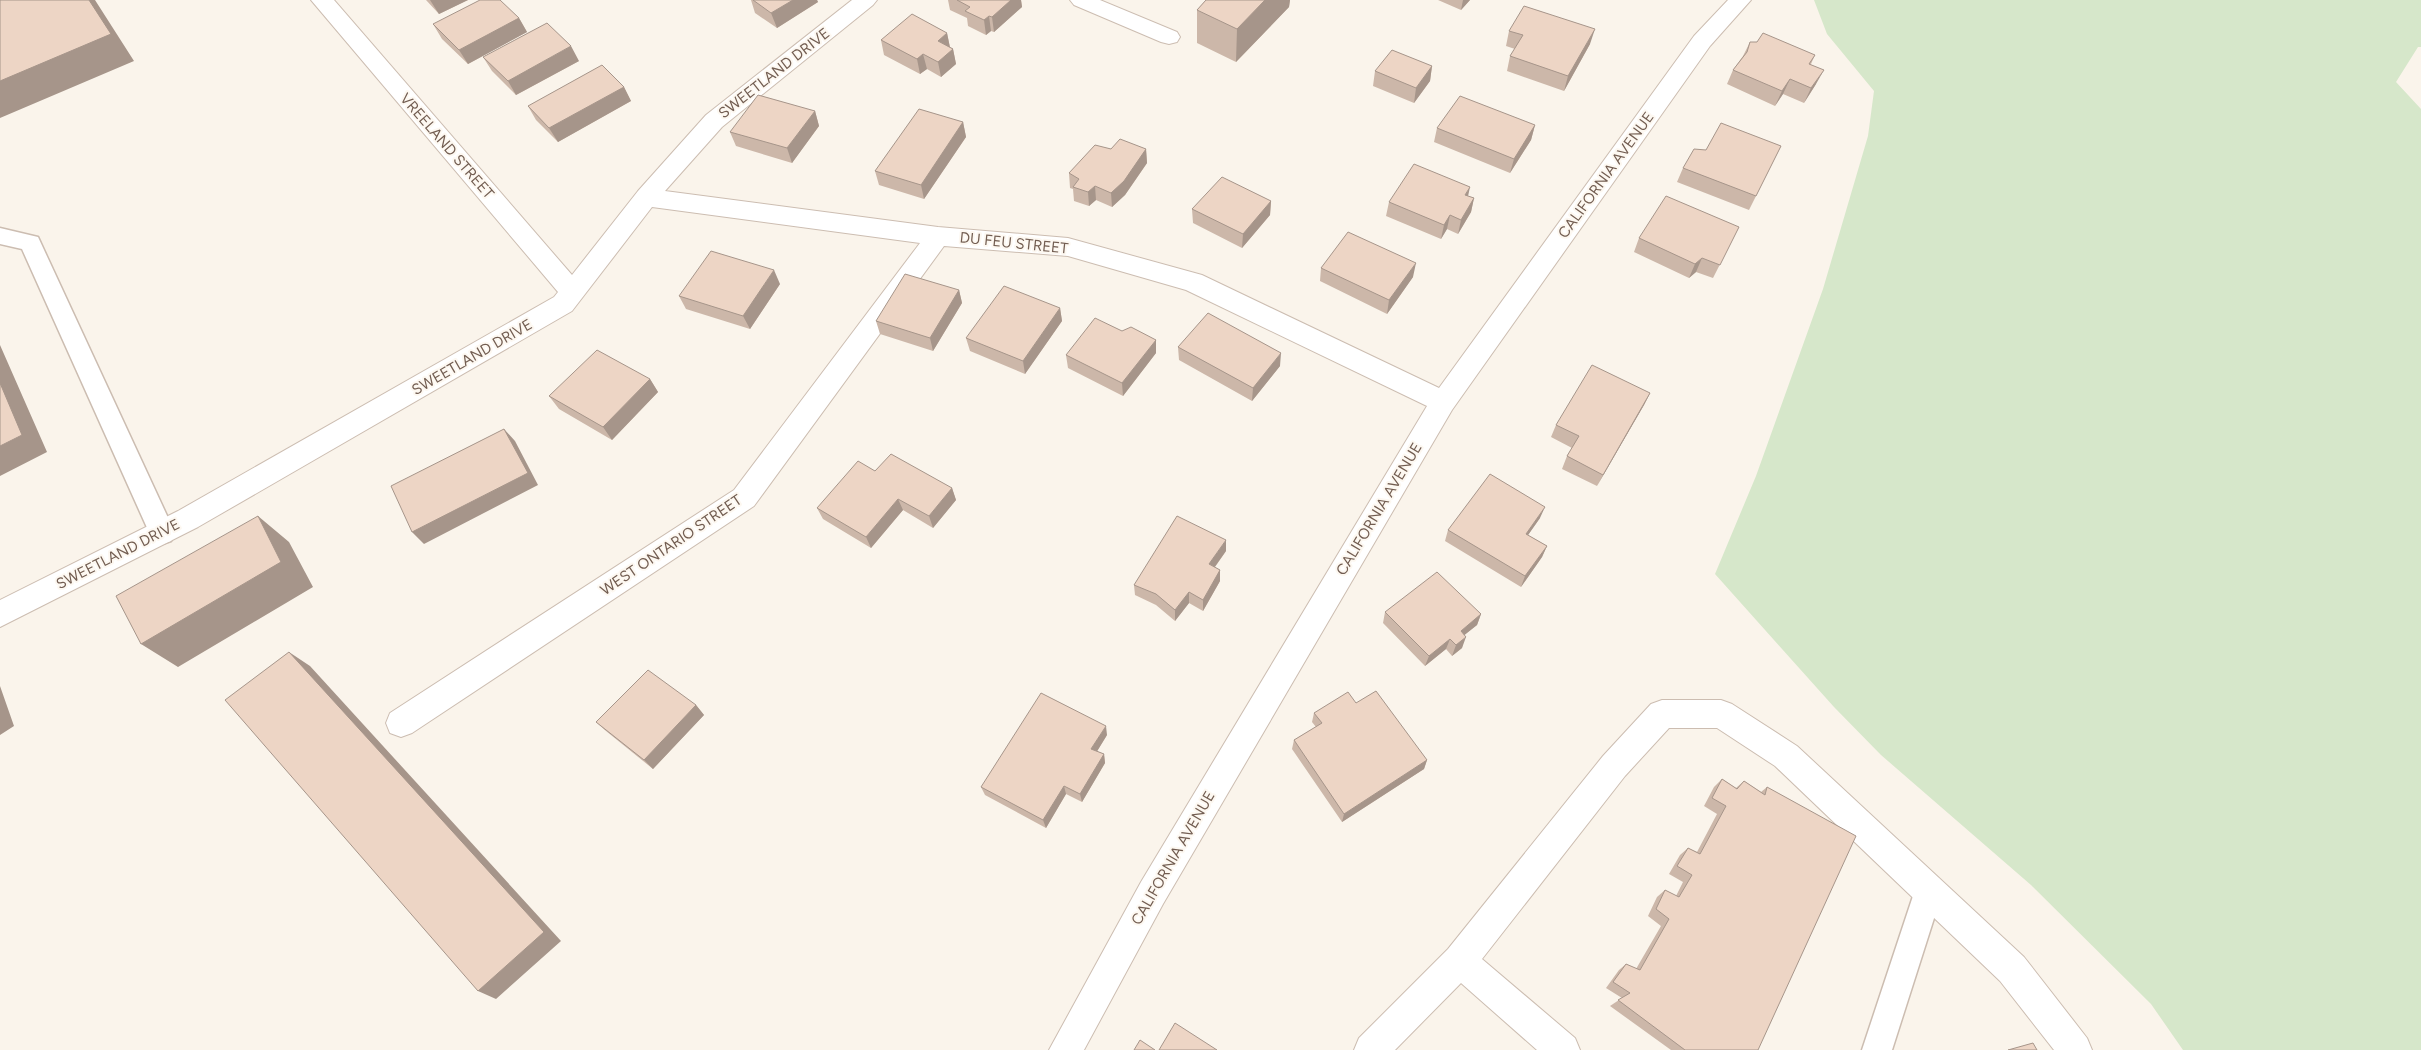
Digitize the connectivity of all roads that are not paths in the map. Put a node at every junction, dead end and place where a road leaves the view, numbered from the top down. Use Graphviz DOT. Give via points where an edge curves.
graph roads {
  1 [pos="322,0"];
  2 [pos="866,0"];
  3 [pos="1081,0"];
  4 [pos="1740,0"];
  5 [pos="1169,36"];
  6 [pos="646,197"];
  7 [pos="0,236"];
  8 [pos="938,236"];
  9 [pos="572,292"];
  10 [pos="1443,402"];
  11 [pos="162,533"];
  12 [pos="0,614"];
  13 [pos="401,723"];
  14 [pos="1929,890"];
  15 [pos="1460,962"];
  16 [pos="1066,1050"];
  17 [pos="1371,1050"];
  18 [pos="1563,1050"];
  19 [pos="1877,1050"];
  20 [pos="2074,1050"];
  1 -- 9 [label="street, VREELAND STREET"];
  2 -- 6 [label="street, SWEETLAND DRIVE" via="714,121"];
  3 -- 5 [label="street"];
  4 -- 10 [label="street, CALIFORNIA AVENUE" via="1702,42"];
  6 -- 8 [label="street, DU FEU STREET"];
  6 -- 9 [label="street, SWEETLAND DRIVE"];
  7 -- 11 [label="lane" via="30,243"];
  8 -- 10 [label="street, DU FEU STREET" via="1068,247 1192,282"];
  8 -- 13 [label="street, WEST ONTARIO STREET" via="744,498"];
  9 -- 11 [label="street, SWEETLAND DRIVE" via="563,304"];
  10 -- 16 [label="street, CALIFORNIA AVENUE" via="1152,893"];
  11 -- 12 [label="street, SWEETLAND DRIVE"];
  14 -- 15 [label="street" via="1786,756 1722,714 1662,714 1614,766"];
  14 -- 19 [label="lane"];
  14 -- 20 [label="street" via="2012,968"];
  15 -- 17 [label="street"];
  15 -- 18 [label="street"];
}
